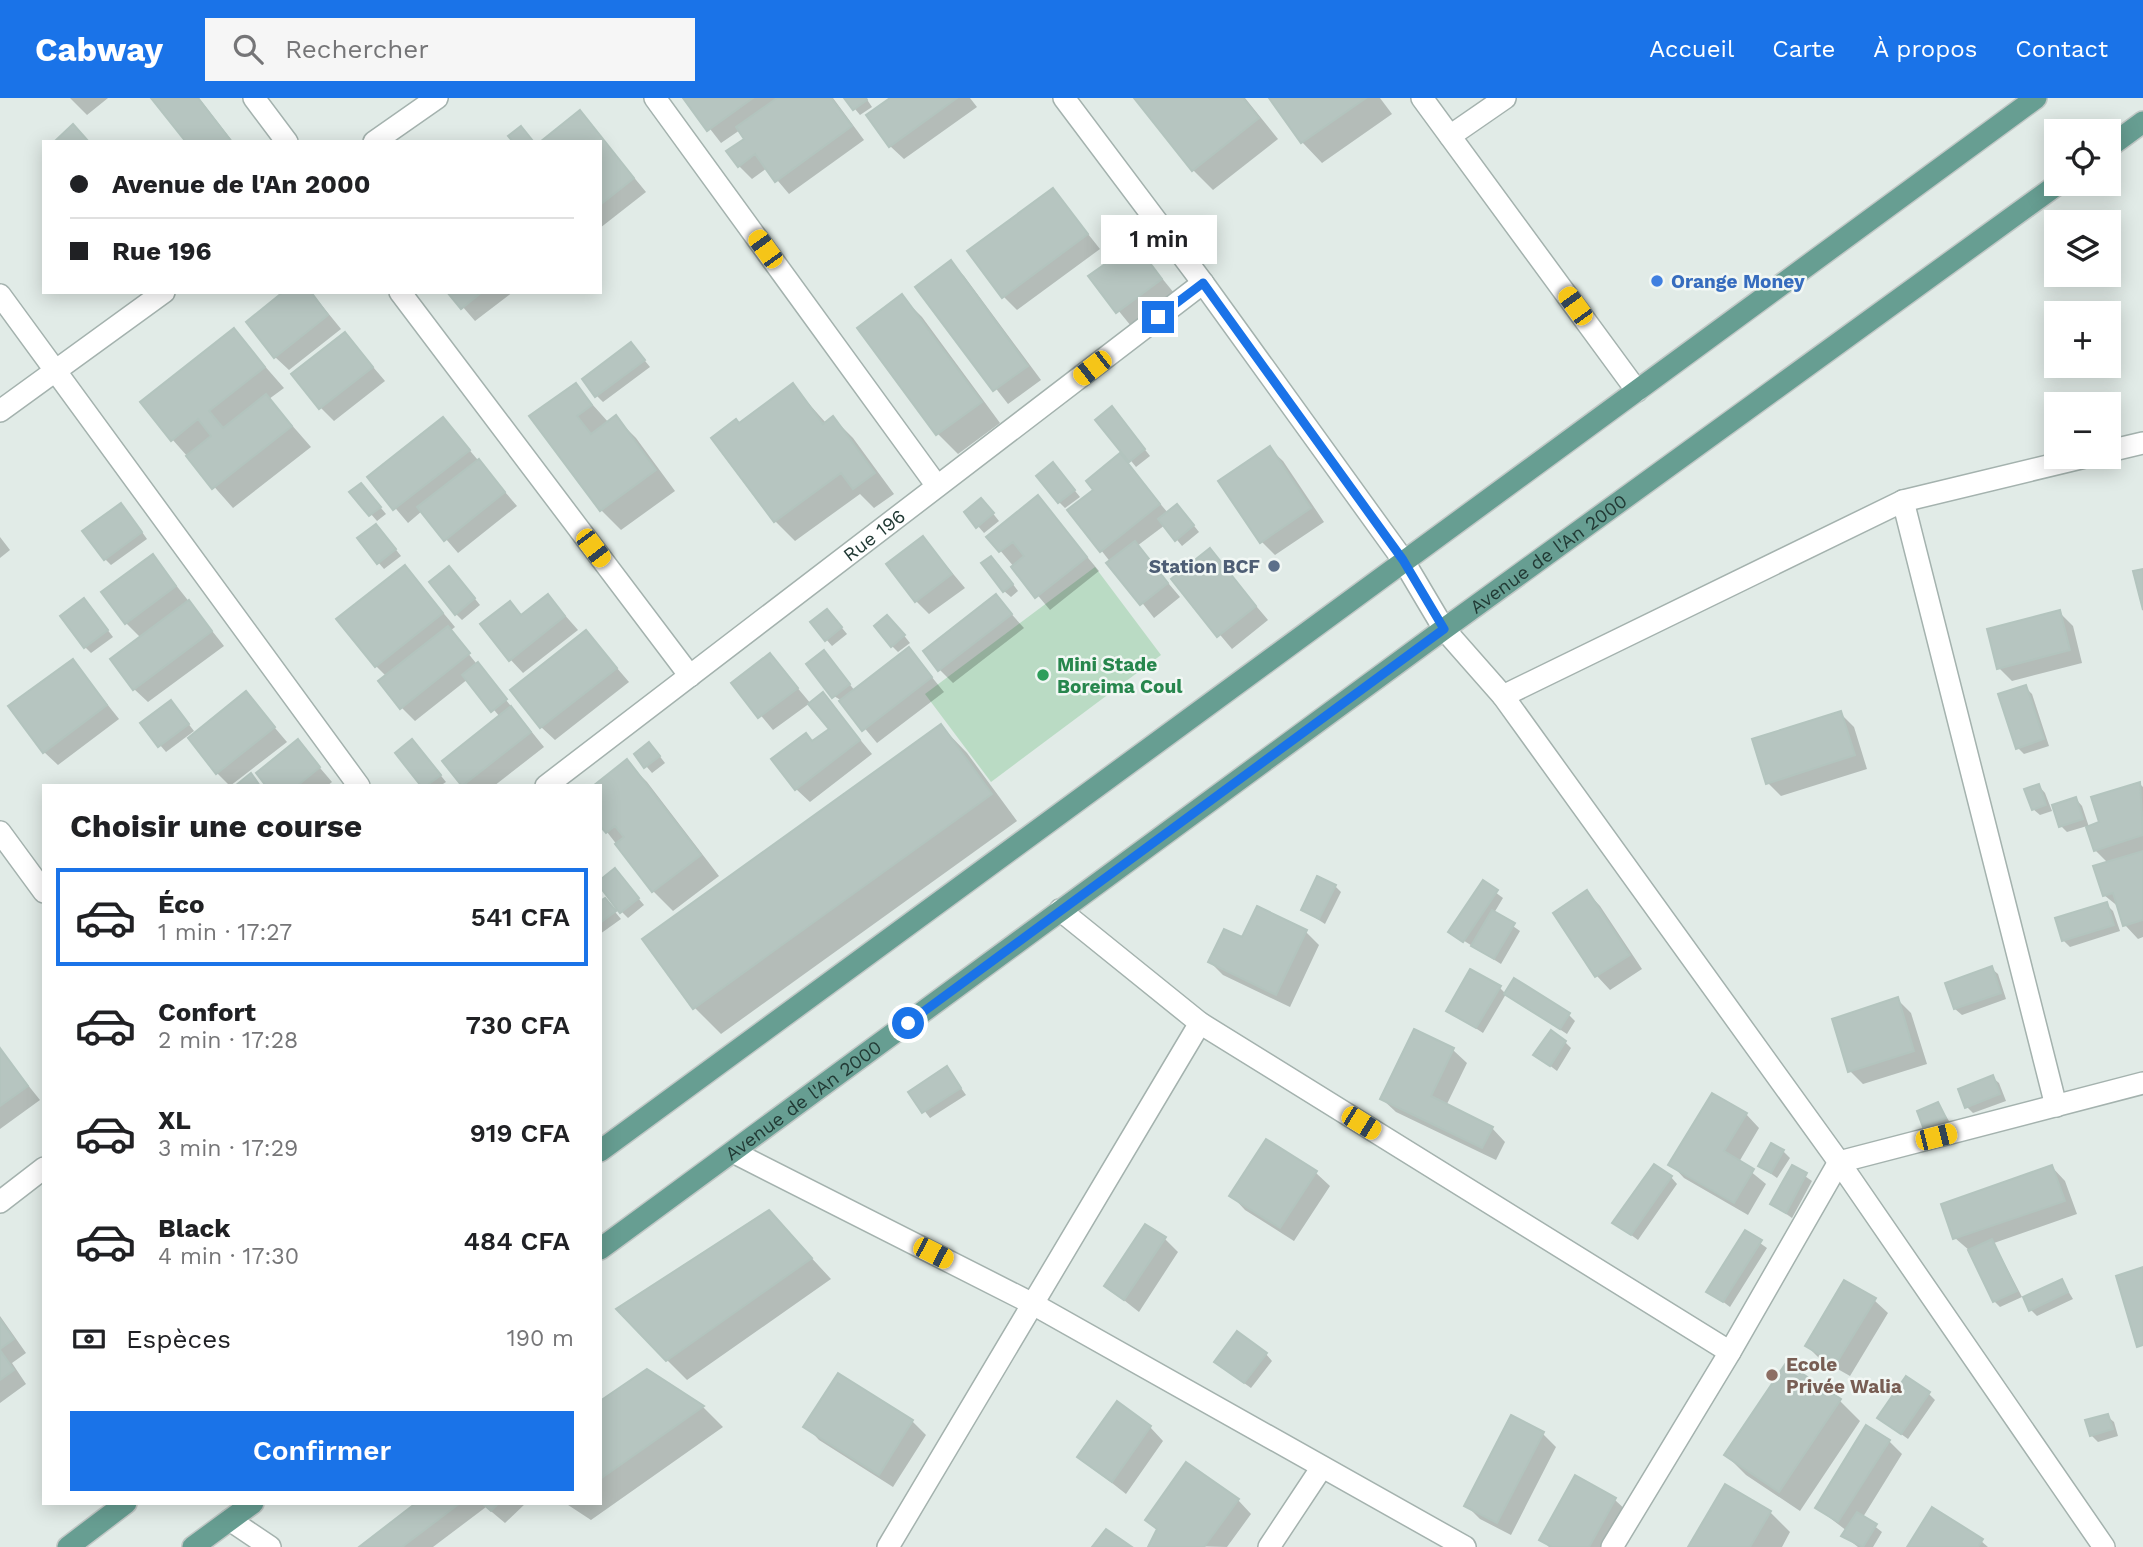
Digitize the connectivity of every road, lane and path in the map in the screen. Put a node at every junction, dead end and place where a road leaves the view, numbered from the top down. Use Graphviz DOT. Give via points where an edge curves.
graph roads {
  1 [pos="254,98"];
  2 [pos="436,98"];
  3 [pos="655,98"];
  4 [pos="1064,98"];
  5 [pos="1422,98"];
  6 [pos="1505,98"];
  7 [pos="2035,98"];
  8 [pos="2143,122"];
  9 [pos="1450,136"];
  10 [pos="2121,138"];
  11 [pos="286,140"];
  12 [pos="377,140"];
  13 [pos="2044,194"];
  14 [pos="1203,283"];
  15 [pos="160,294"];
  16 [pos="402,294"];
  17 [pos="0,295"];
  18 [pos="55,371"];
  19 [pos="1637,391"];
  20 [pos="0,411"];
  21 [pos="2143,443"];
  22 [pos="2121,448"];
  23 [pos="2044,467"];
  24 [pos="937,486"];
  25 [pos="1903,501"];
  26 [pos="1403,560"];
  27 [pos="1444,629"];
  28 [pos="690,676"];
  29 [pos="1503,695"];
  30 [pos="358,784"];
  31 [pos="549,784"];
  32 [pos="0,832"];
  33 [pos="42,888"];
  34 [pos="1060,910"];
  35 [pos="1200,1023"];
  36 [pos="2143,1083"];
  37 [pos="2056,1106"];
  38 [pos="602,1150"];
  39 [pos="733,1152"];
  40 [pos="1839,1162"];
  41 [pos="42,1170"];
  42 [pos="0,1202"];
  43 [pos="602,1249"];
  44 [pos="1033,1304"];
  45 [pos="1730,1352"];
  46 [pos="1322,1467"];
  47 [pos="123,1505"];
  48 [pos="250,1505"];
  49 [pos="230,1520"];
  50 [pos="68,1547"];
  51 [pos="193,1547"];
  52 [pos="270,1547"];
  53 [pos="888,1547"];
  54 [pos="1269,1547"];
  55 [pos="1465,1547"];
  56 [pos="1612,1547"];
  57 [pos="2104,1547"];
  1 -- 11 [label="street"];
  2 -- 12 [label="street"];
  3 -- 24 [label="street"];
  4 -- 14 [label="street"];
  5 -- 9 [label="street"];
  6 -- 9 [label="street"];
  7 -- 19 [label="main road"];
  8 -- 10 [label="main road"];
  9 -- 19 [label="street"];
  13 -- 27 [label="main road, Avenue de l'An 2000"];
  14 -- 24 [label="street, Rue 196"];
  14 -- 26 [label="street"];
  15 -- 18 [label="street"];
  16 -- 28 [label="street"];
  17 -- 18 [label="street"];
  18 -- 20 [label="street"];
  18 -- 30 [label="street"];
  19 -- 26 [label="main road"];
  21 -- 22 [label="street"];
  23 -- 25 [label="street"];
  24 -- 28 [label="street, Rue 196"];
  25 -- 29 [label="street"];
  25 -- 37 [label="street"];
  26 -- 27 [label="street"];
  26 -- 38 [label="main road"];
  27 -- 29 [label="street"];
  27 -- 34 [label="main road, Avenue de l'An 2000"];
  28 -- 31 [label="street, Rue 196"];
  29 -- 40 [label="street"];
  32 -- 33 [label="street"];
  34 -- 35 [label="street"];
  34 -- 39 [label="main road, Avenue de l'An 2000"];
  35 -- 44 [label="street"];
  35 -- 45 [label="street"];
  36 -- 37 [label="street"];
  37 -- 40 [label="street"];
  39 -- 43 [label="main road, Avenue de l'An 2000"];
  39 -- 44 [label="street"];
  40 -- 45 [label="street"];
  40 -- 57 [label="street"];
  41 -- 42 [label="street"];
  44 -- 46 [label="street"];
  44 -- 53 [label="street"];
  45 -- 56 [label="street"];
  46 -- 54 [label="street"];
  46 -- 55 [label="street"];
  47 -- 50 [label="main road"];
  48 -- 49 [label="main road"];
  49 -- 51 [label="main road"];
  49 -- 52 [label="street"];
}
